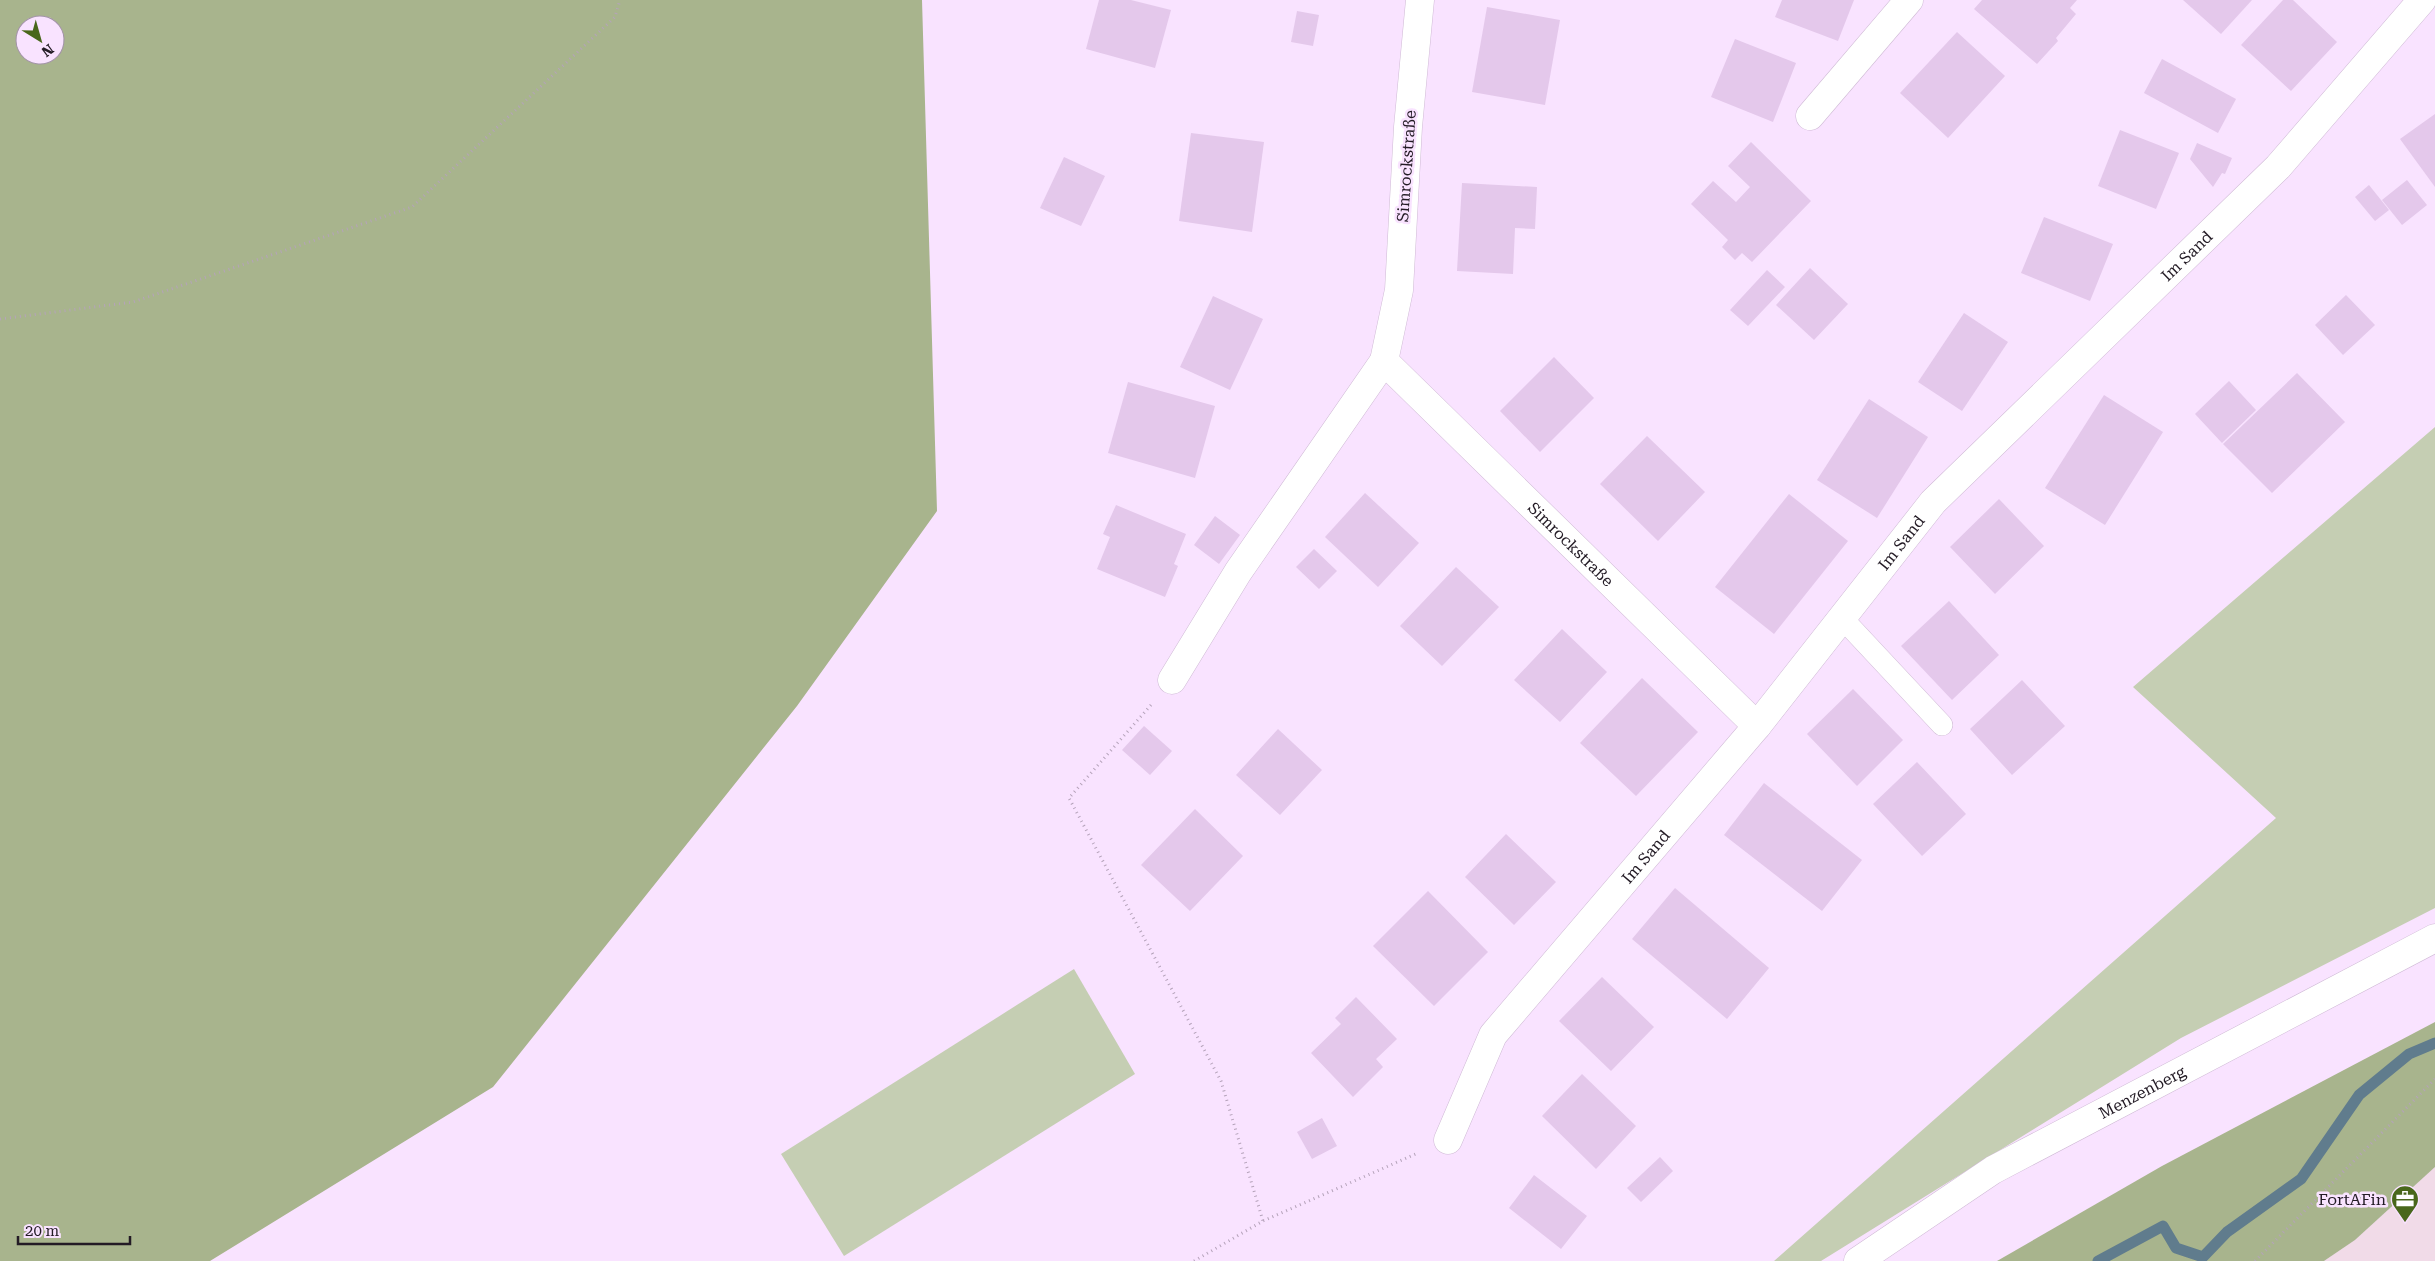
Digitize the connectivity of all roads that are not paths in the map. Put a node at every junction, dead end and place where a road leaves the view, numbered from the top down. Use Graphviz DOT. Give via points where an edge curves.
graph roads {
  1 [pos="1420,0"];
  2 [pos="1909,0"];
  3 [pos="2410,4"];
  4 [pos="1810,116"];
  5 [pos="1384,361"];
  6 [pos="1842,618"];
  7 [pos="1172,680"];
  8 [pos="1942,725"];
  9 [pos="1757,726"];
  10 [pos="2435,938"];
  11 [pos="1448,1140"];
  12 [pos="1858,1261"];
  1 -- 5 [label="street, Simrockstraße" via="1408,127 1399,290"];
  2 -- 4 [label="street"];
  3 -- 6 [label="street, Im Sand" via="2278,167 1932,502"];
  5 -- 7 [label="street, Simrockstraße" via="1238,572"];
  5 -- 9 [label="street, Simrockstraße"];
  6 -- 8 [label="lane"];
  6 -- 9 [label="street, Im Sand"];
  9 -- 11 [label="street, Im Sand" via="1492,1035"];
  10 -- 12 [label="street, Menzenberg" via="1993,1170"];
}
